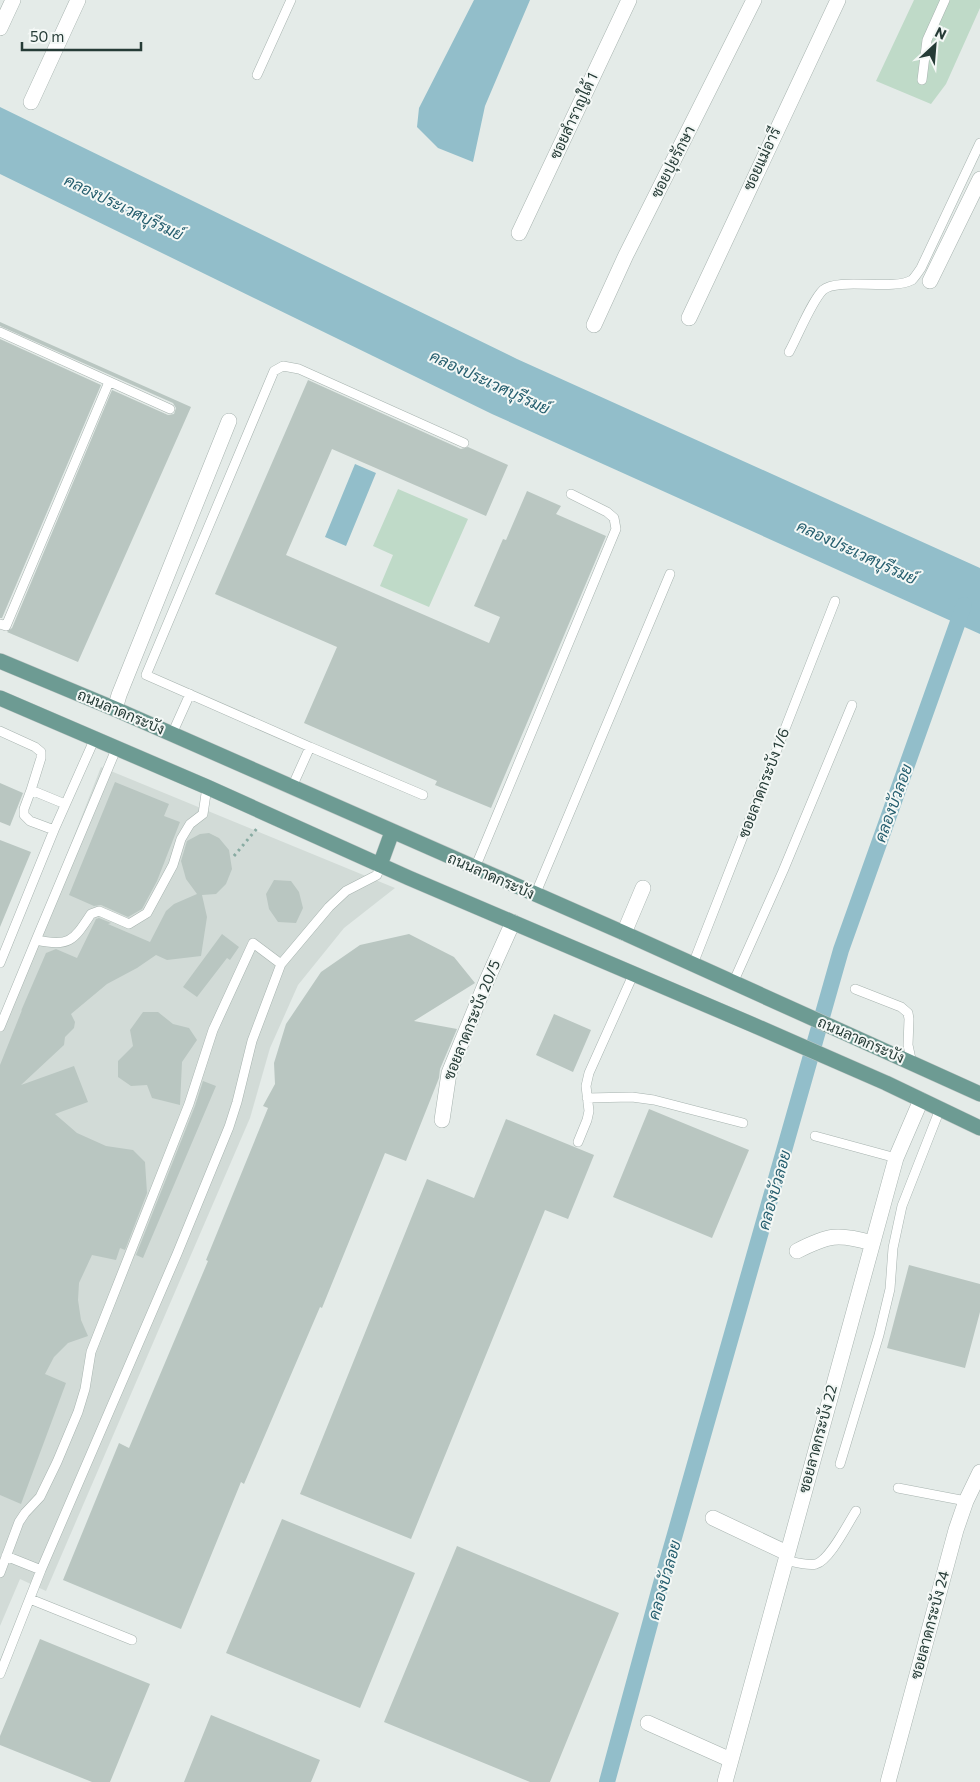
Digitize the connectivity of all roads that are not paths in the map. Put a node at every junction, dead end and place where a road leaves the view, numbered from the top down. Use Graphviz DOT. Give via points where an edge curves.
graph roads {
  1 [pos="13,0"];
  2 [pos="78,0"];
  3 [pos="292,0"];
  4 [pos="629,0"];
  5 [pos="754,0"];
  6 [pos="838,0"];
  7 [pos="945,0"];
  8 [pos="0,28"];
  9 [pos="257,75"];
  10 [pos="922,80"];
  11 [pos="30,102"];
  12 [pos="980,143"];
  13 [pos="980,179"];
  14 [pos="519,233"];
  15 [pos="930,281"];
  16 [pos="689,318"];
  17 [pos="594,326"];
  18 [pos="0,332"];
  19 [pos="789,352"];
  20 [pos="109,382"];
  21 [pos="170,409"];
  22 [pos="229,421"];
  23 [pos="464,443"];
  24 [pos="571,494"];
  25 [pos="670,574"];
  26 [pos="835,601"];
  27 [pos="0,624"];
  28 [pos="0,661"];
  29 [pos="190,694"];
  30 [pos="0,698"];
  31 [pos="852,704"];
  32 [pos="115,709"];
  33 [pos="0,731"];
  34 [pos="172,734"];
  35 [pos="95,738"];
  36 [pos="117,747"];
  37 [pos="310,747"];
  38 [pos="292,786"];
  39 [pos="207,787"];
  40 [pos="31,790"];
  41 [pos="423,796"];
  42 [pos="65,804"];
  43 [pos="54,830"];
  44 [pos="392,832"];
  45 [pos="380,865"];
  46 [pos="474,868"];
  47 [pos="643,888"];
  48 [pos="535,895"];
  49 [pos="513,922"];
  50 [pos="624,933"];
  51 [pos="36,940"];
  52 [pos="0,963"];
  53 [pos="282,964"];
  54 [pos="693,964"];
  55 [pos="633,974"];
  56 [pos="733,983"];
  57 [pos="856,989"];
  58 [pos="0,1027"];
  59 [pos="912,1064"];
  60 [pos="980,1094"];
  61 [pos="587,1098"];
  62 [pos="921,1100"];
  63 [pos="940,1109"];
  64 [pos="442,1120"];
  65 [pos="743,1123"];
  66 [pos="980,1128"];
  67 [pos="815,1136"];
  68 [pos="578,1142"];
  69 [pos="896,1158"];
  70 [pos="872,1243"];
  71 [pos="797,1251"];
  72 [pos="840,1464"];
  73 [pos="980,1472"];
  74 [pos="898,1488"];
  75 [pos="966,1501"];
  76 [pos="856,1511"];
  77 [pos="713,1518"];
  78 [pos="786,1557"];
  79 [pos="3,1560"];
  80 [pos="42,1570"];
  81 [pos="0,1573"];
  82 [pos="30,1599"];
  83 [pos="132,1640"];
  84 [pos="0,1674"];
  85 [pos="648,1723"];
  86 [pos="731,1760"];
  87 [pos="725,1782"];
  88 [pos="888,1782"];
  1 -- 8 [label="street"];
  2 -- 11 [label="street"];
  3 -- 9 [label="lane"];
  4 -- 14 [label="street, ซอยสำราญใต้ 1"];
  5 -- 17 [label="street, ซอยปุยรักษา" via="626,255"];
  6 -- 16 [label="street, ซอยแม่อารี"];
  7 -- 10 [label="lane" via="927,40"];
  12 -- 19 [label="lane" via="921,268 912,280 825,288"];
  13 -- 15 [label="street"];
  18 -- 20 [label="lane"];
  20 -- 21 [label="lane"];
  20 -- 27 [label="lane" via="6,626"];
  22 -- 32 [label="street"];
  23 -- 29 [label="lane" via="299,369 283,366 274,372 146,675"];
  24 -- 46 [label="lane" via="607,512 614,518 616,529"];
  25 -- 48 [label="lane"];
  26 -- 54 [label="lane, ซอยลาดกระบัง 1/6"];
  28 -- 32 [label="main road, ถนนลาดกระบัง"];
  29 -- 34 [label="lane"];
  29 -- 37 [label="lane"];
  30 -- 35 [label="main road, ถนนลาดกระบัง"];
  31 -- 56 [label="lane"];
  32 -- 34 [label="main road, ถนนลาดกระบัง"];
  33 -- 40 [label="lane" via="41,752"];
  34 -- 38 [label="main road, ถนนลาดกระบัง"];
  35 -- 36 [label="main road, ถนนลาดกระบัง"];
  35 -- 42 [label="lane"];
  36 -- 39 [label="main road, ถนนลาดกระบัง"];
  36 -- 51 [label="lane"];
  37 -- 38 [label="lane"];
  37 -- 41 [label="lane"];
  38 -- 44 [label="main road, ถนนลาดกระบัง"];
  39 -- 45 [label="main road, ถนนลาดกระบัง"];
  39 -- 51 [label="lane" via="202,814 190,824 181,839 173,865 147,913 129,924 99,911 91,914 76,937 68,942"];
  40 -- 42 [label="lane"];
  40 -- 43 [label="lane" via="24,815 30,821"];
  42 -- 43 [label="lane"];
  43 -- 52 [label="lane"];
  44 -- 45 [label="main road"];
  44 -- 46 [label="main road, ถนนลาดกระบัง"];
  45 -- 49 [label="main road, ถนนลาดกระบัง"];
  45 -- 53 [label="lane" via="377,875 346,891 329,907"];
  46 -- 48 [label="main road, ถนนลาดกระบัง"];
  47 -- 50 [label="street"];
  48 -- 50 [label="main road, ถนนลาดกระบัง"];
  49 -- 55 [label="main road, ถนนลาดกระบัง"];
  49 -- 64 [label="street, ซอยลาดกระบัง 20/5" via="449,1073"];
  50 -- 54 [label="main road, ถนนลาดกระบัง"];
  51 -- 58 [label="lane"];
  53 -- 79 [label="lane" via="253,943 213,1030 189,1104 91,1352 78,1412 47,1485 19,1522"];
  53 -- 80 [label="lane" via="252,1041 229,1126"];
  54 -- 56 [label="main road, ถนนลาดกระบัง"];
  55 -- 61 [label="lane" via="588,1073"];
  55 -- 62 [label="main road, ถนนลาดกระบัง"];
  56 -- 59 [label="main road, ถนนลาดกระบัง"];
  57 -- 59 [label="lane" via="908,1012 908,1045"];
  59 -- 60 [label="main road, ถนนลาดกระบัง"];
  61 -- 65 [label="lane" via="654,1100"];
  61 -- 68 [label="lane" via="589,1111"];
  62 -- 63 [label="main road, ถนนลาดกระบัง"];
  62 -- 69 [label="street, ซอยลาดกระบัง 22"];
  63 -- 66 [label="main road, ถนนลาดกระบัง"];
  63 -- 72 [label="lane" via="902,1206 893,1248 890,1289 879,1335"];
  67 -- 69 [label="lane"];
  69 -- 70 [label="street, ซอยลาดกระบัง 22"];
  70 -- 71 [label="street" via="837,1236"];
  70 -- 78 [label="street, ซอยลาดกระบัง 22"];
  73 -- 75 [label="street, ซอยลาดกระบัง 24"];
  74 -- 75 [label="lane"];
  75 -- 88 [label="street, ซอยลาดกระบัง 24"];
  76 -- 78 [label="lane" via="826,1558 817,1564"];
  77 -- 78 [label="street"];
  78 -- 86 [label="street, ซอยลาดกระบัง 22"];
  79 -- 80 [label="lane"];
  79 -- 81 [label="lane"];
  80 -- 82 [label="lane"];
  82 -- 83 [label="lane"];
  82 -- 84 [label="lane"];
  85 -- 86 [label="street"];
  86 -- 87 [label="street, ซอยลาดกระบัง 22"];
}
